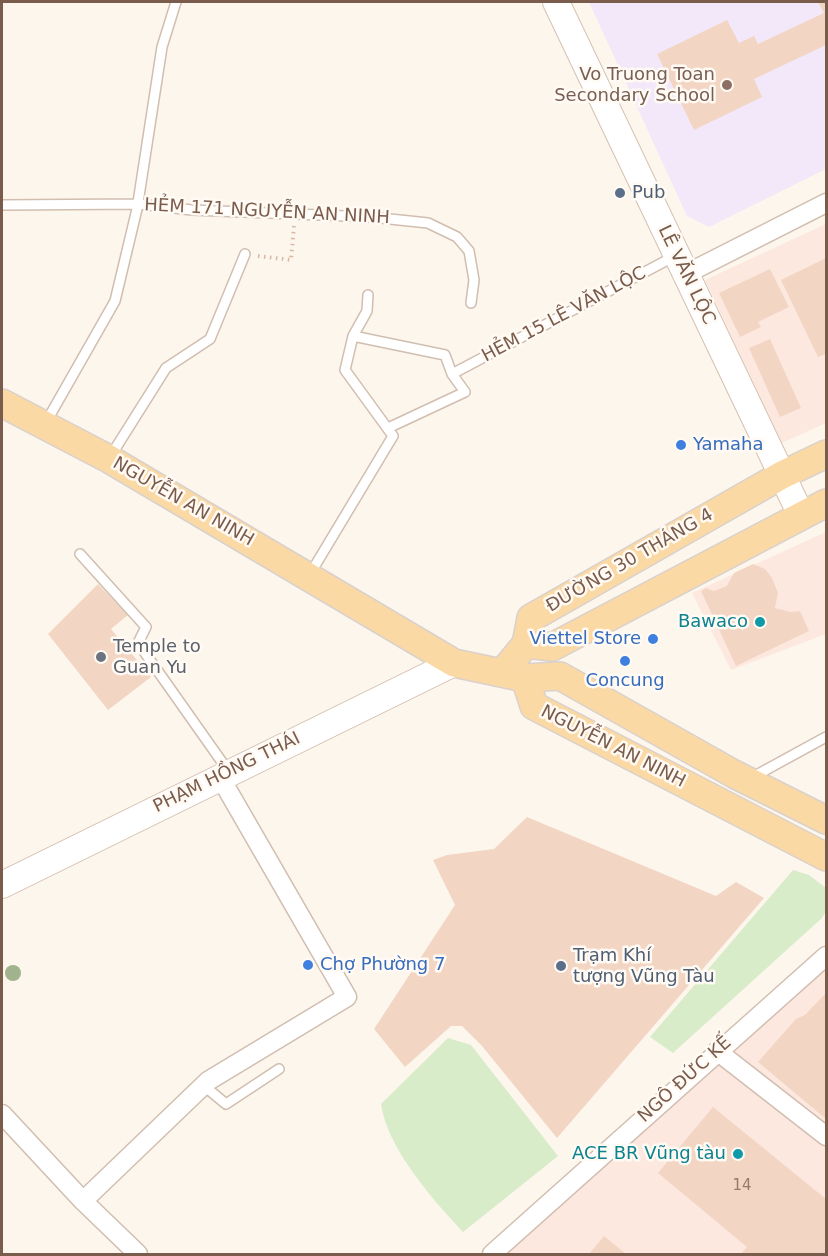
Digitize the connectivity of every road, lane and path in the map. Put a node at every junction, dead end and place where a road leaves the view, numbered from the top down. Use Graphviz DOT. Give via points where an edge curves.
graph roads {
  1 [pos="176,2"];
  2 [pos="556,2"];
  3 [pos="826,203"];
  4 [pos="138,204"];
  5 [pos="2,206"];
  6 [pos="296,214"];
  7 [pos="245,254"];
  8 [pos="681,265"];
  9 [pos="368,295"];
  10 [pos="471,303"];
  11 [pos="353,336"];
  12 [pos="452,374"];
  13 [pos="2,403"];
  14 [pos="45,424"];
  15 [pos="388,428"];
  16 [pos="826,454"];
  17 [pos="109,459"];
  18 [pos="782,475"];
  19 [pos="826,503"];
  20 [pos="801,515"];
  21 [pos="80,554"];
  22 [pos="309,576"];
  23 [pos="526,644"];
  24 [pos="454,663"];
  25 [pos="514,675"];
  26 [pos="826,737"];
  27 [pos="224,774"];
  28 [pos="746,780"];
  29 [pos="826,820"];
  30 [pos="826,857"];
  31 [pos="2,885"];
  32 [pos="826,956"];
  33 [pos="717,1051"];
  34 [pos="279,1069"];
  35 [pos="203,1085"];
  36 [pos="2,1114"];
  37 [pos="826,1136"];
  38 [pos="83,1201"];
  39 [pos="138,1254"];
  40 [pos="492,1254"];
  1 -- 4 [label="lane" via="162,48"];
  2 -- 8 [label="street, LÊ VĂN LỘC"];
  3 -- 8 [label="street"];
  4 -- 5 [label="lane, HẺM 171 NGUYỄN AN NINH"];
  4 -- 6 [label="lane, HẺM 171 NGUYỄN AN NINH"];
  4 -- 14 [label="lane" via="115,301"];
  6 -- 7 [label="path" via="291,260"];
  6 -- 10 [label="lane, HẺM 171 NGUYỄN AN NINH" via="428,223 444,230 470,251 474,280"];
  7 -- 17 [label="lane" via="210,339 166,368"];
  8 -- 12 [label="lane, HẺM 15 LÊ VĂN LỘC"];
  8 -- 18 [label="street, LÊ VĂN LỘC"];
  9 -- 11 [label="lane" via="367,310"];
  11 -- 12 [label="lane" via="446,355"];
  11 -- 15 [label="lane" via="345,370"];
  12 -- 15 [label="lane" via="465,392"];
  13 -- 14 [label="main road, NGUYỄN AN NINH"];
  14 -- 17 [label="main road, NGUYỄN AN NINH"];
  15 -- 22 [label="lane" via="393,436"];
  16 -- 18 [label="main road, ĐƯỜNG 30 THÁNG 4"];
  17 -- 22 [label="main road, NGUYỄN AN NINH"];
  18 -- 20 [label="street, LÊ VĂN LỘC"];
  18 -- 23 [label="main road, ĐƯỜNG 30 THÁNG 4" via="531,618"];
  19 -- 20 [label="main road, ĐƯỜNG 30 THÁNG 4"];
  20 -- 23 [label="main road, ĐƯỜNG 30 THÁNG 4" via="552,647"];
  21 -- 27 [label="lane" via="146,627 138,643"];
  22 -- 24 [label="main road, NGUYỄN AN NINH"];
  23 -- 25 [label="main road"];
  24 -- 25 [label="main road"];
  24 -- 27 [label="street, PHẠM HỒNG THÁI"];
  25 -- 28 [label="main road, NGUYỄN AN NINH" via="560,676"];
  25 -- 30 [label="main road, NGUYỄN AN NINH" via="534,706"];
  26 -- 28 [label="lane"];
  27 -- 31 [label="street, PHẠM HỒNG THÁI"];
  27 -- 35 [label="street" via="347,997"];
  28 -- 29 [label="main road, NGUYỄN AN NINH"];
  32 -- 33 [label="street, NGÔ ĐỨC KẾ"];
  33 -- 37 [label="street"];
  33 -- 40 [label="street, NGÔ ĐỨC KẾ"];
  34 -- 35 [label="lane" via="226,1104"];
  35 -- 38 [label="street"];
  36 -- 38 [label="street"];
  38 -- 39 [label="street"];
}
